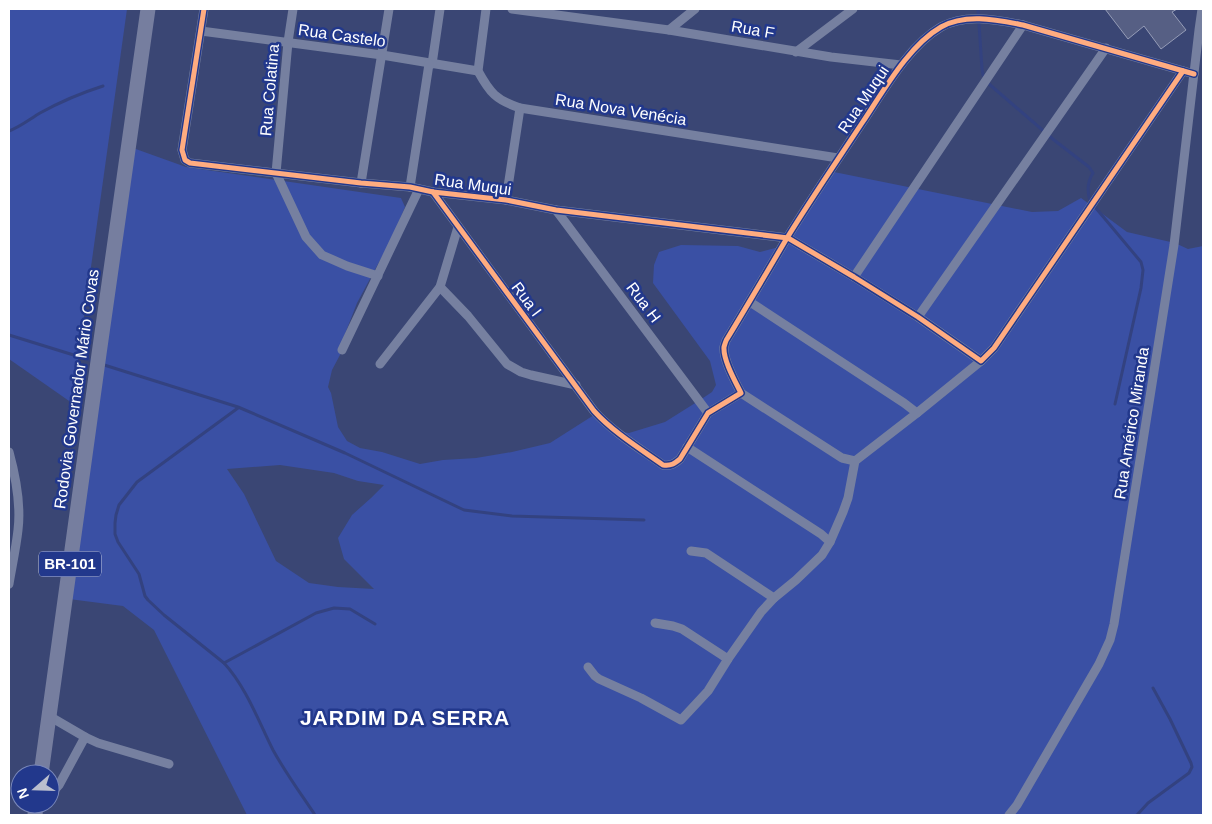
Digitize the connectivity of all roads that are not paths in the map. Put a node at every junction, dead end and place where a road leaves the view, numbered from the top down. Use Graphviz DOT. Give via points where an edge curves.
graph roads {
  1 [pos="148,9"];
  2 [pos="204,9"];
  3 [pos="293,9"];
  4 [pos="389,9"];
  5 [pos="440,9"];
  6 [pos="486,9"];
  7 [pos="512,9"];
  8 [pos="695,9"];
  9 [pos="853,9"];
  10 [pos="1202,9"];
  11 [pos="1023,25"];
  12 [pos="669,30"];
  13 [pos="1201,30"];
  14 [pos="201,31"];
  15 [pos="288,42"];
  16 [pos="1106,48"];
  17 [pos="796,52"];
  18 [pos="382,55"];
  19 [pos="430,64"];
  20 [pos="901,65"];
  21 [pos="1182,71"];
  22 [pos="478,72"];
  23 [pos="1194,74"];
  24 [pos="520,108"];
  25 [pos="838,158"];
  26 [pos="276,173"];
  27 [pos="362,184"];
  28 [pos="414,188"];
  29 [pos="433,192"];
  30 [pos="506,200"];
  31 [pos="556,210"];
  32 [pos="458,227"];
  33 [pos="788,238"];
  34 [pos="378,276"];
  35 [pos="854,277"];
  36 [pos="440,287"];
  37 [pos="750,302"];
  38 [pos="918,317"];
  39 [pos="342,350"];
  40 [pos="981,361"];
  41 [pos="380,364"];
  42 [pos="576,386"];
  43 [pos="741,393"];
  44 [pos="708,413"];
  45 [pos="917,413"];
  46 [pos="687,447"];
  47 [pos="9,452"];
  48 [pos="855,461"];
  49 [pos="830,542"];
  50 [pos="691,551"];
  51 [pos="9,584"];
  52 [pos="774,598"];
  53 [pos="655,623"];
  54 [pos="728,659"];
  55 [pos="588,667"];
  56 [pos="49,716"];
  57 [pos="85,737"];
  58 [pos="42,764"];
  59 [pos="168,764"];
  60 [pos="60,783"];
  61 [pos="1009,815"];
  1 -- 56 [label="main road, Rodovia Governador Mário Covas / BR-101"];
  2 -- 14 [label="street"];
  3 -- 15 [label="street, Rua Colatina"];
  4 -- 18 [label="street"];
  5 -- 19 [label="street"];
  6 -- 22 [label="street"];
  7 -- 12 [label="street, Rua F"];
  8 -- 12 [label="street"];
  9 -- 17 [label="street"];
  10 -- 13 [label="street, Rua Américo Miranda"];
  11 -- 16 [label="street, Rua Muqui"];
  11 -- 20 [label="street, Rua Muqui" via="1000,20 958,20 924,41"];
  11 -- 35 [label="street"];
  12 -- 17 [label="street, Rua F"];
  13 -- 23 [label="street, Rua Américo Miranda"];
  14 -- 15 [label="street, Rua Castelo"];
  14 -- 26 [label="street, Rua Muqui" via="182,150 185,160"];
  15 -- 18 [label="street, Rua Castelo"];
  15 -- 26 [label="street, Rua Colatina"];
  16 -- 21 [label="street, Rua Muqui"];
  16 -- 38 [label="street"];
  17 -- 20 [label="street, Rua F"];
  18 -- 19 [label="street, Rua Castelo"];
  18 -- 27 [label="street"];
  19 -- 22 [label="street, Rua Castelo"];
  19 -- 28 [label="street"];
  20 -- 25 [label="street, Rua Muqui"];
  21 -- 23 [label="street, Rua Muqui"];
  21 -- 40 [label="street" via="994,348"];
  22 -- 24 [label="street, Rua Nova Venécia" via="500,100"];
  23 -- 61 [label="street, Rua Américo Miranda" via="1174,245 1110,640"];
  24 -- 25 [label="street, Rua Nova Venécia"];
  24 -- 30 [label="street"];
  25 -- 33 [label="street, Rua Muqui"];
  26 -- 27 [label="street, Rua Muqui"];
  26 -- 34 [label="street" via="306,238 322,255"];
  27 -- 28 [label="street, Rua Muqui"];
  28 -- 29 [label="street, Rua Muqui"];
  28 -- 34 [label="street"];
  29 -- 30 [label="street, Rua Muqui"];
  29 -- 32 [label="street, Rua I"];
  30 -- 31 [label="street, Rua Muqui"];
  31 -- 33 [label="street, Rua Muqui"];
  31 -- 44 [label="street, Rua H"];
  32 -- 36 [label="street"];
  32 -- 42 [label="street, Rua I"];
  33 -- 35 [label="street"];
  33 -- 37 [label="street, Rua Muqui"];
  34 -- 39 [label="street"];
  35 -- 38 [label="street"];
  36 -- 41 [label="street"];
  36 -- 42 [label="street" via="507,364 531,375"];
  37 -- 43 [label="street, Rua Muqui" via="724,347"];
  37 -- 45 [label="street"];
  38 -- 40 [label="street"];
  40 -- 45 [label="street"];
  42 -- 46 [label="street, Rua I" via="602,420 663,465 673,465"];
  43 -- 44 [label="street"];
  43 -- 48 [label="street" via="842,458"];
  44 -- 46 [label="street"];
  45 -- 48 [label="street"];
  46 -- 49 [label="street"];
  47 -- 51 [label="street" via="14,471 18,528"];
  48 -- 49 [label="street" via="848,498"];
  49 -- 52 [label="street" via="822,555"];
  50 -- 52 [label="street" via="706,553"];
  52 -- 54 [label="street"];
  53 -- 54 [label="street" via="682,629"];
  54 -- 55 [label="street" via="708,691 681,720 598,678"];
  56 -- 57 [label="street"];
  56 -- 58 [label="main road, Rodovia Governador Mário Covas / BR-101"];
  57 -- 59 [label="street"];
  57 -- 60 [label="street"];
}
